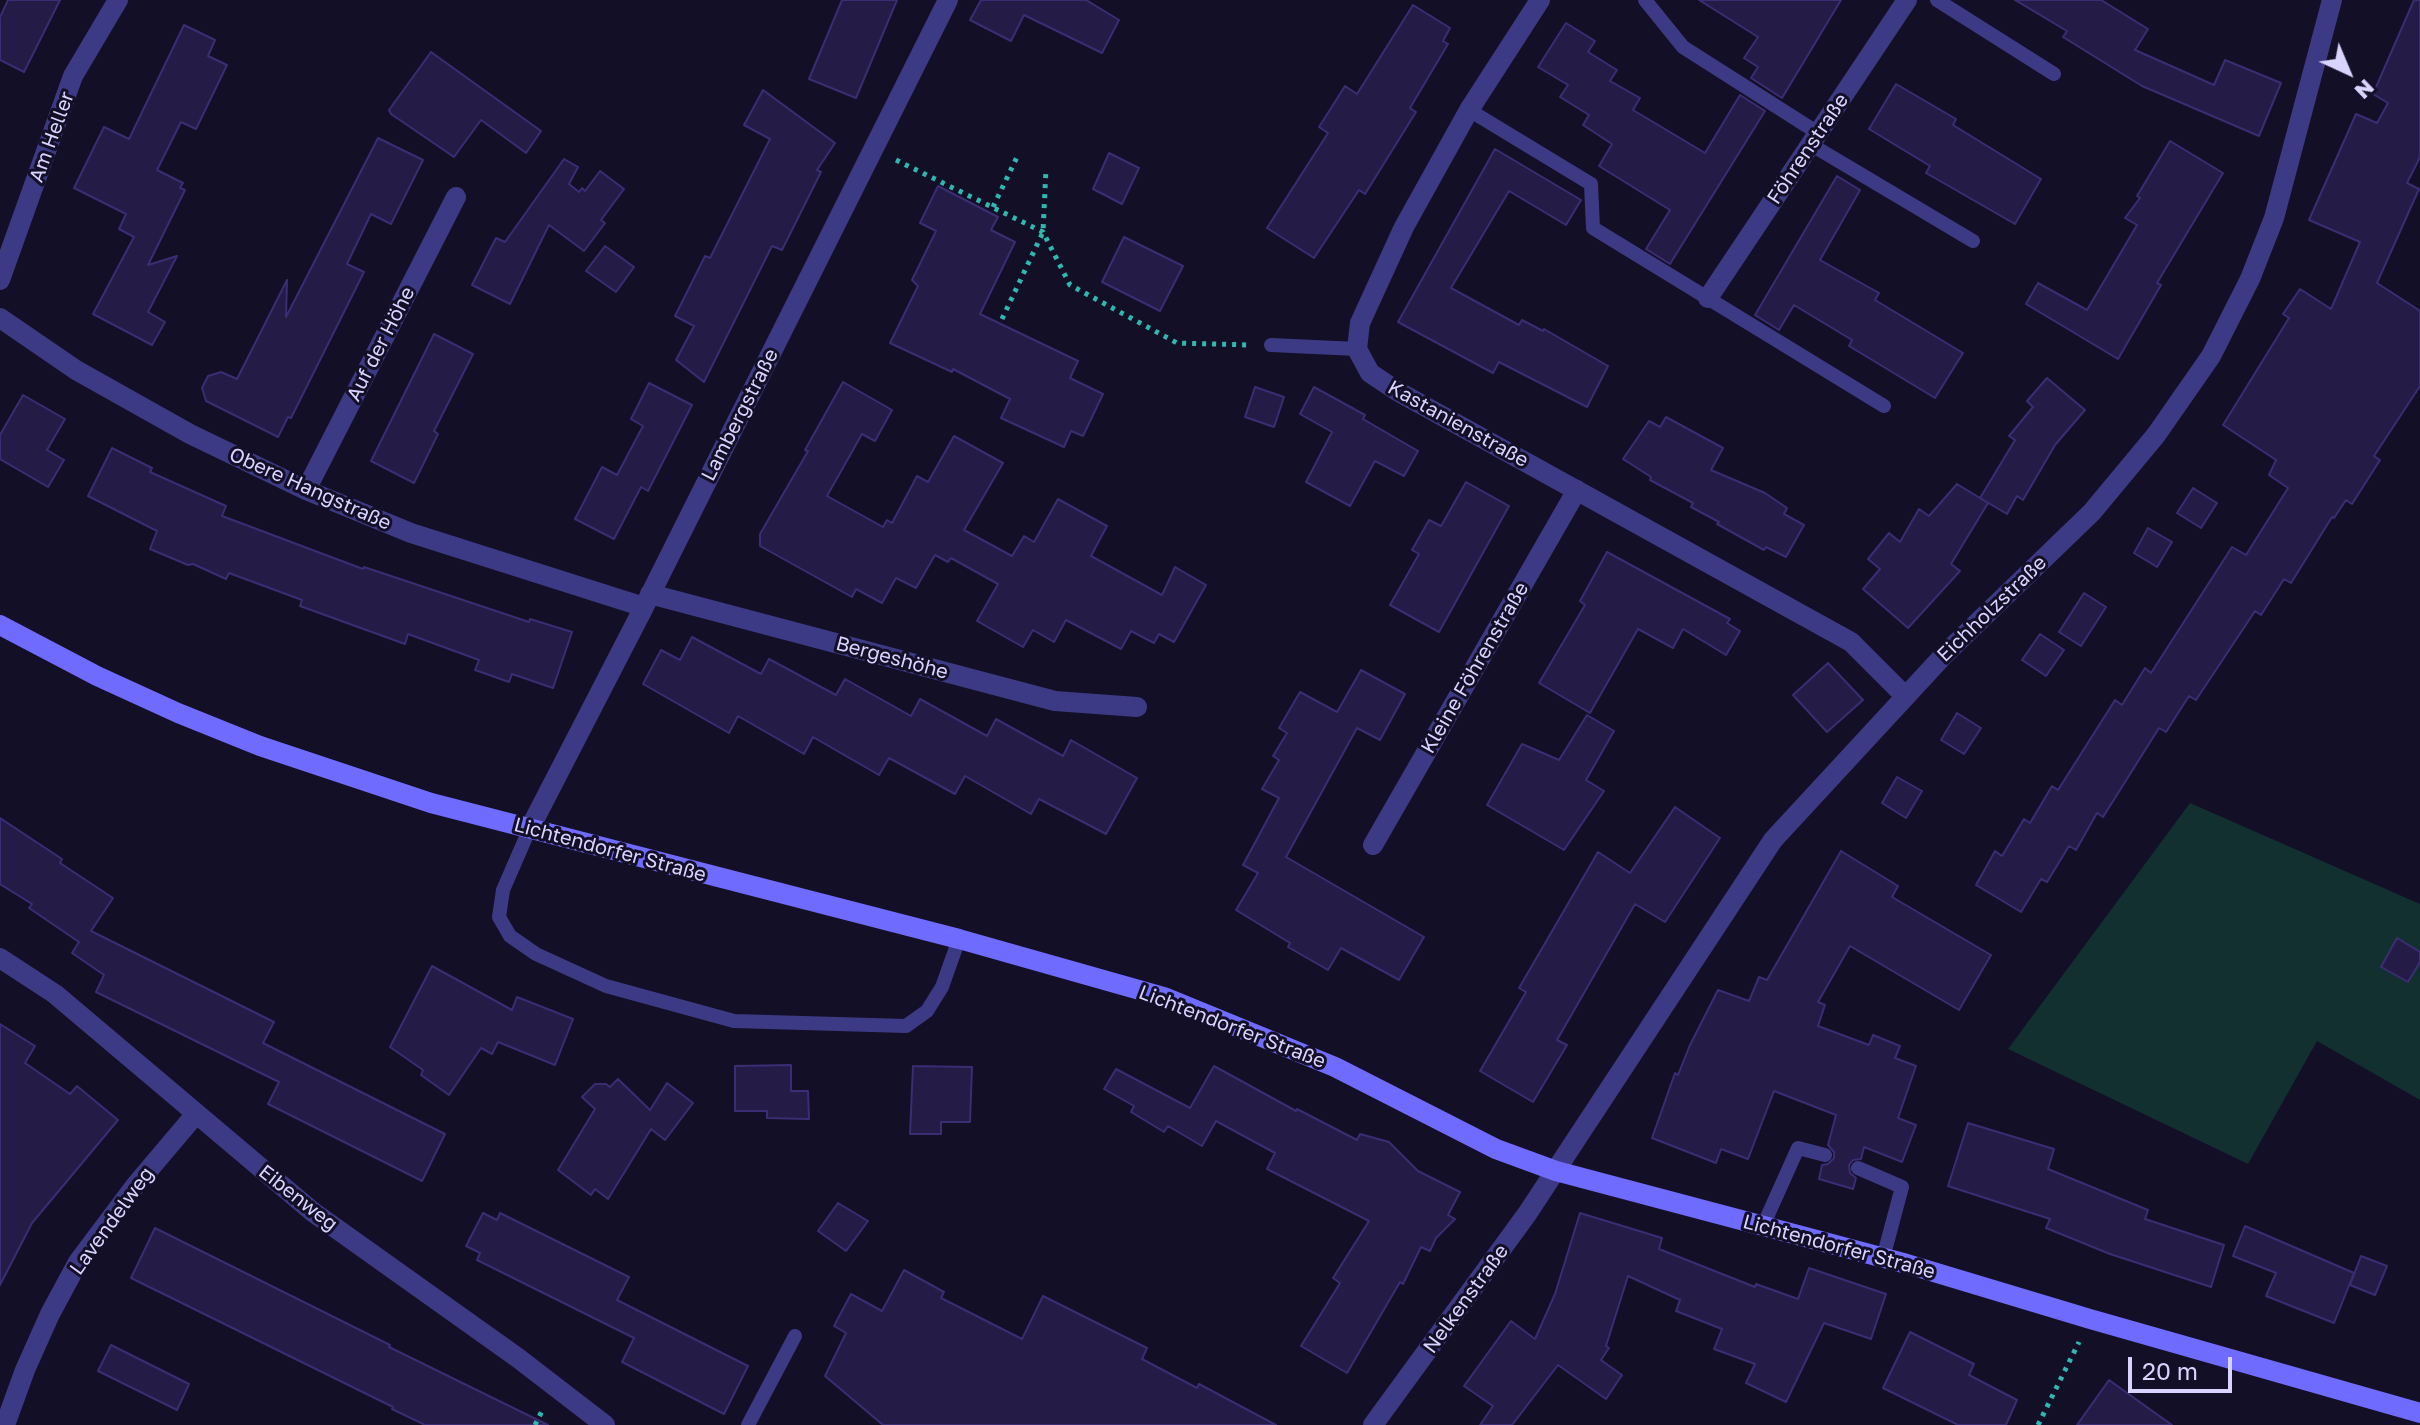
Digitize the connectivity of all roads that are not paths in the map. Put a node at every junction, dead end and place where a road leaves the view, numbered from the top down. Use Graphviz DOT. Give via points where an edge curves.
graph roads {
  1 [pos="118,0"];
  2 [pos="948,0"];
  3 [pos="1540,0"];
  4 [pos="1645,0"];
  5 [pos="1907,0"];
  6 [pos="1937,0"];
  7 [pos="2332,0"];
  8 [pos="2054,74"];
  9 [pos="1469,110"];
  10 [pos="1814,139"];
  11 [pos="456,197"];
  12 [pos="1973,241"];
  13 [pos="0,280"];
  14 [pos="1708,298"];
  15 [pos="0,318"];
  16 [pos="1271,345"];
  17 [pos="1357,349"];
  18 [pos="1884,406"];
  19 [pos="306,490"];
  20 [pos="1577,490"];
  21 [pos="647,600"];
  22 [pos="0,625"];
  23 [pos="1905,696"];
  24 [pos="1137,707"];
  25 [pos="530,828"];
  26 [pos="1373,845"];
  27 [pos="959,939"];
  28 [pos="0,958"];
  29 [pos="195,1115"];
  30 [pos="1825,1155"];
  31 [pos="1858,1168"];
  32 [pos="1556,1171"];
  33 [pos="1763,1226"];
  34 [pos="1883,1258"];
  35 [pos="795,1336"];
  36 [pos="2420,1413"];
  37 [pos="5,1425"];
  38 [pos="605,1425"];
  39 [pos="748,1425"];
  40 [pos="1373,1425"];
  1 -- 13 [label="street, Am Heller" via="73,76"];
  2 -- 21 [label="street, Lambergstraße"];
  3 -- 9 [label="street"];
  4 -- 10 [label="lane" via="1683,47"];
  5 -- 10 [label="street, Föhrenstraße"];
  6 -- 8 [label="lane"];
  7 -- 23 [label="street, Eichholzstraße" via="2274,218 2211,356 2156,435 2092,512"];
  9 -- 14 [label="lane" via="1591,184 1593,228"];
  9 -- 17 [label="street" via="1404,227 1360,323"];
  10 -- 12 [label="lane"];
  10 -- 14 [label="street, Föhrenstraße"];
  11 -- 19 [label="street, Auf der Höhe"];
  14 -- 18 [label="lane"];
  15 -- 19 [label="street, Obere Hangstraße" via="76,370 190,434"];
  16 -- 17 [label="lane"];
  17 -- 20 [label="street, Kastanienstraße" via="1370,373 1397,391"];
  19 -- 21 [label="street, Obere Hangstraße" via="411,533"];
  20 -- 23 [label="street, Kastanienstraße" via="1851,642"];
  20 -- 26 [label="street, Kleine Föhrenstraße"];
  21 -- 24 [label="street, Bergeshöhe" via="1055,701"];
  21 -- 25 [label="street, Lambergstraße"];
  22 -- 25 [label="main road, Lichtendorfer Straße" via="97,676 260,746 431,803"];
  23 -- 32 [label="street, Eichholzstraße" via="1773,840"];
  25 -- 27 [label="main road, Lichtendorfer Straße"];
  25 -- 27 [label="lane" via="503,890 499,917 510,936 606,986 734,1021 906,1026 927,1011 942,987"];
  27 -- 32 [label="main road, Lichtendorfer Straße" via="1164,997 1335,1067 1496,1149"];
  28 -- 29 [label="street, Eibenweg" via="55,994"];
  29 -- 37 [label="street, Lavendelweg" via="78,1262 31,1356"];
  29 -- 38 [label="street, Eibenweg" via="313,1212"];
  30 -- 33 [label="lane" via="1798,1148"];
  31 -- 34 [label="lane" via="1902,1187"];
  32 -- 33 [label="main road, Lichtendorfer Straße"];
  32 -- 40 [label="street, Nelkenstraße"];
  33 -- 34 [label="main road, Lichtendorfer Straße"];
  34 -- 36 [label="main road, Lichtendorfer Straße"];
  35 -- 39 [label="lane"];
}
